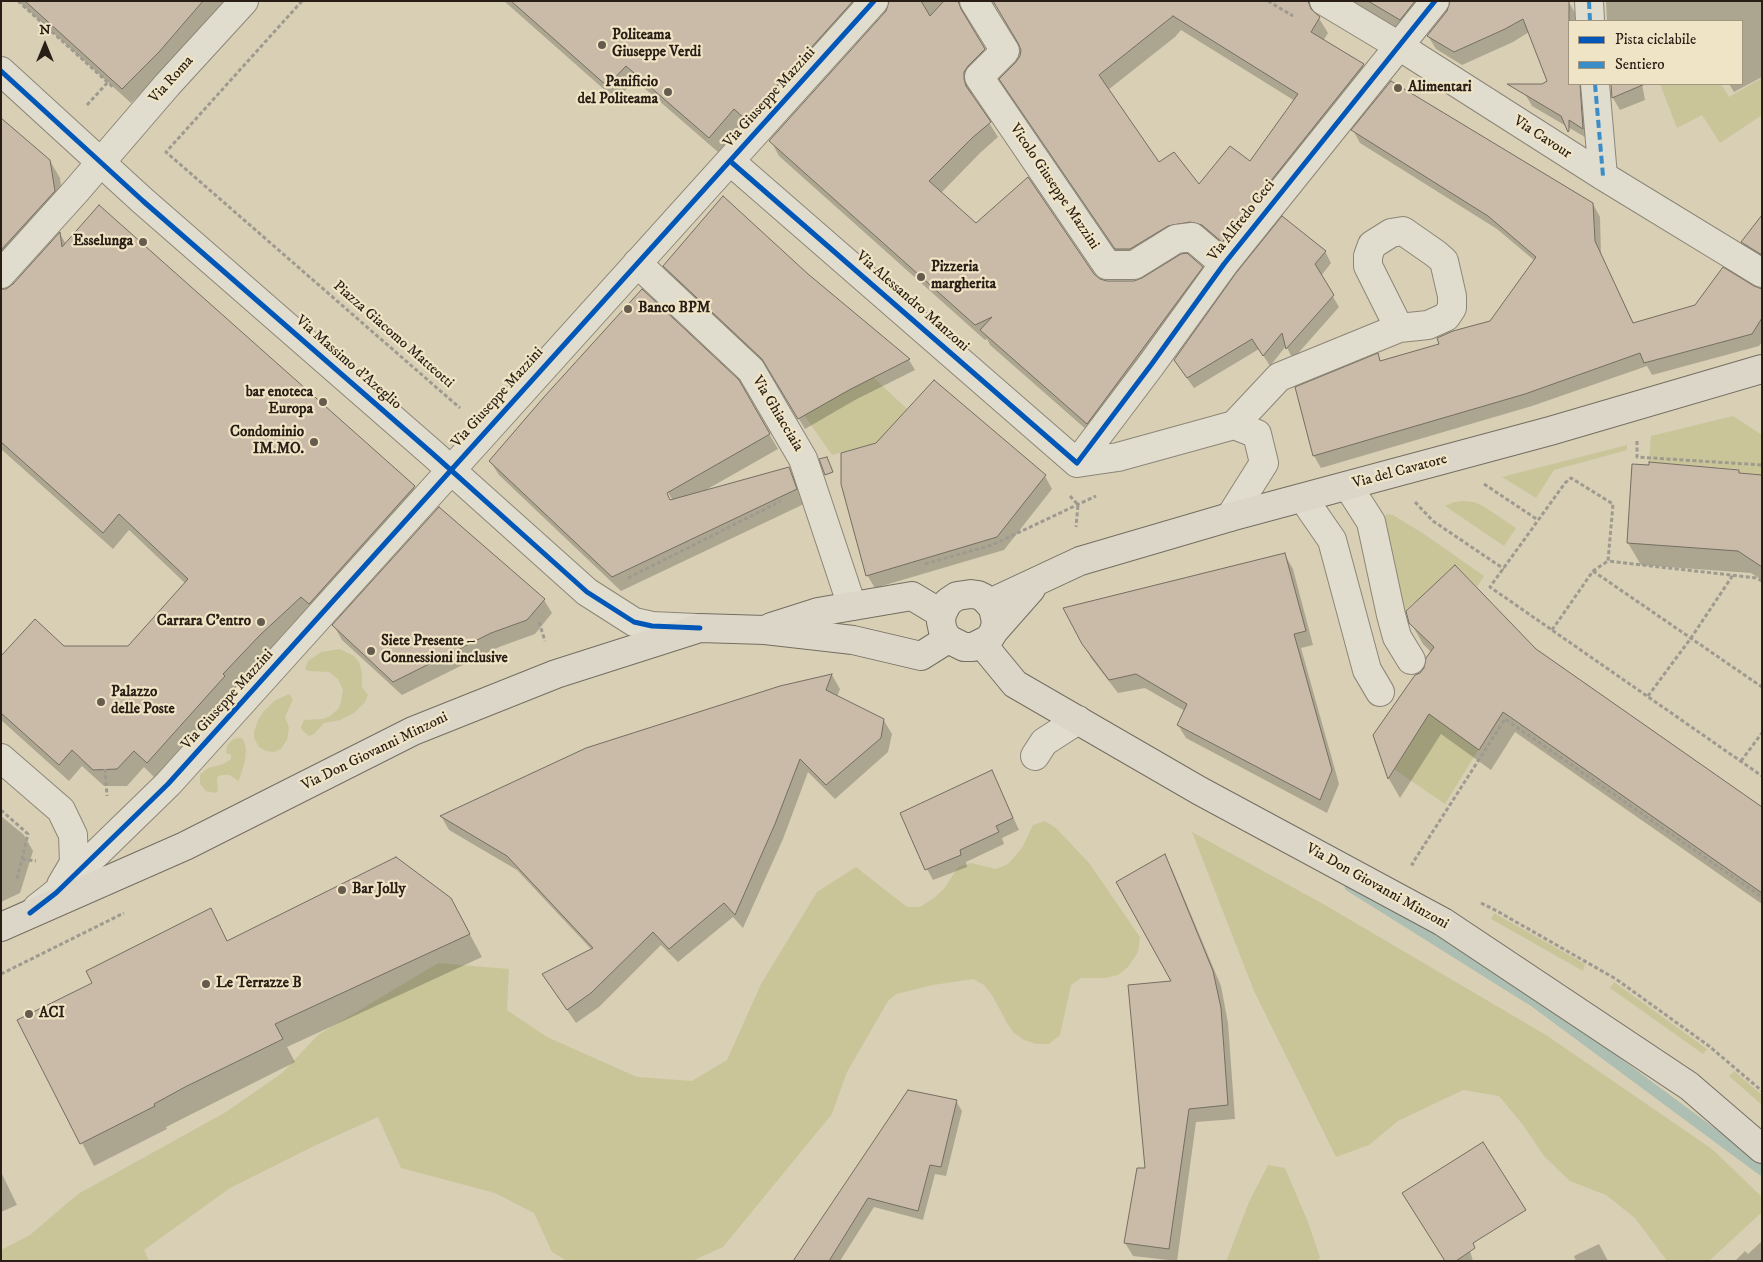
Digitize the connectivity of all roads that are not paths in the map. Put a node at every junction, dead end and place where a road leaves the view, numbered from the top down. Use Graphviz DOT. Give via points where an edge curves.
graph roads {
  1 [pos="244,1"];
  2 [pos="874,1"];
  3 [pos="974,1"];
  4 [pos="1324,1"];
  5 [pos="1435,1"];
  6 [pos="1589,1"];
  7 [pos="1590,20"];
  8 [pos="1399,46"];
  9 [pos="1,72"];
  10 [pos="1595,85"];
  11 [pos="130,156"];
  12 [pos="730,161"];
  13 [pos="101,162"];
  14 [pos="1603,176"];
  15 [pos="638,263"];
  16 [pos="1224,264"];
  17 [pos="1762,272"];
  18 [pos="1,274"];
  19 [pos="1399,328"];
  20 [pos="1762,369"];
  21 [pos="1234,425"];
  22 [pos="1077,463"];
  23 [pos="451,470"];
  24 [pos="1348,486"];
  25 [pos="1303,498"];
  26 [pos="1230,517"];
  27 [pos="1041,578"];
  28 [pos="990,603"];
  29 [pos="852,606"];
  30 [pos="945,627"];
  31 [pos="700,628"];
  32 [pos="765,630"];
  33 [pos="988,638"];
  34 [pos="1411,660"];
  35 [pos="1380,692"];
  36 [pos="1078,720"];
  37 [pos="1035,756"];
  38 [pos="1,758"];
  39 [pos="56,893"];
  40 [pos="30,913"];
  41 [pos="1,927"];
  42 [pos="1762,1150"];
  1 -- 13 [label="street, Via Roma"];
  2 -- 12 [label="street, Via Giuseppe Mazzini"];
  3 -- 16 [label="street, Vicolo Giuseppe Mazzini" via="1005,51 979,77 1107,265 1134,265 1176,239 1192,237"];
  4 -- 8 [label="street, Via Cavour"];
  5 -- 8 [label="street, Via Alfredo Ceci"];
  6 -- 7 [label="street"];
  8 -- 14 [label="street, Via Cavour"];
  8 -- 16 [label="street, Via Alfredo Ceci"];
  9 -- 13 [label="street, Via Massimo d'Azeglio"];
  10 -- 14 [label="street"];
  11 -- 13 [label="street"];
  12 -- 15 [label="street, Via Giuseppe Mazzini"];
  12 -- 22 [label="street, Via Alessandro Manzoni"];
  13 -- 18 [label="street, Via Roma"];
  13 -- 23 [label="street, Via Massimo d'Azeglio"];
  14 -- 17 [label="street, Via Cavour"];
  15 -- 23 [label="street, Via Giuseppe Mazzini"];
  15 -- 29 [label="street, Via Ghiacciaia" via="750,370 803,459"];
  16 -- 22 [label="street, Via Alfredo Ceci"];
  19 -- 21 [label="street" via="1279,377"];
  20 -- 24 [label="main road, Via del Cavatore"];
  21 -- 22 [label="street" via="1118,457"];
  21 -- 26 [label="street" via="1257,434 1264,463"];
  23 -- 31 [label="street, Via Massimo d'Azeglio" via="587,592 624,617 652,626"];
  23 -- 39 [label="street, Via Giuseppe Mazzini" via="168,784"];
  24 -- 25 [label="main road, Via del Cavatore"];
  24 -- 34 [label="street" via="1371,522 1391,616"];
  25 -- 26 [label="main road, Via del Cavatore"];
  25 -- 35 [label="street" via="1332,540 1367,670"];
  26 -- 27 [label="main road, Via del Cavatore" via="1080,561"];
  27 -- 28 [label="main road, Via del Cavatore"];
  27 -- 33 [label="main road, Via del Cavatore"];
  28 -- 30 [label="main road" via="978,595 957,596 948,602"];
  28 -- 33 [label="main road" via="996,622"];
  29 -- 30 [label="main road, Via Don Giovanni Minzoni" via="912,596"];
  29 -- 32 [label="main road, Via Don Giovanni Minzoni" via="818,612"];
  30 -- 32 [label="main road, Via Don Giovanni Minzoni" via="921,656 852,640"];
  30 -- 33 [label="main road" via="964,648 973,648"];
  31 -- 32 [label="main road, Via Don Giovanni Minzoni"];
  31 -- 40 [label="main road, Via Don Giovanni Minzoni" via="556,674 413,731 185,846"];
  33 -- 36 [label="main road, Via Don Giovanni Minzoni" via="1015,684"];
  36 -- 37 [label="street" via="1044,742"];
  36 -- 42 [label="main road, Via Don Giovanni Minzoni" via="1200,792 1443,922 1689,1086"];
  38 -- 39 [label="street" via="61,810 73,835 74,862"];
  39 -- 40 [label="street, Via Giuseppe Mazzini"];
  40 -- 41 [label="main road, Via Don Giovanni Minzoni"];
}
